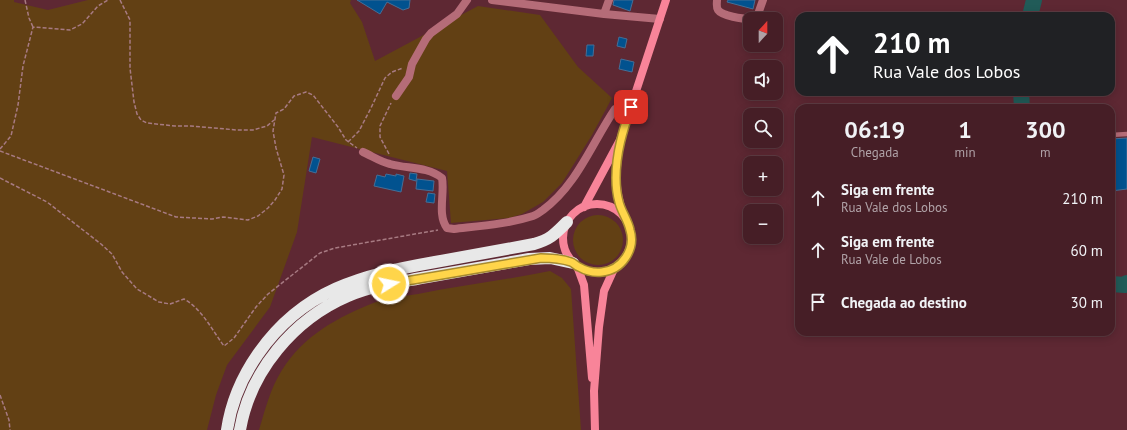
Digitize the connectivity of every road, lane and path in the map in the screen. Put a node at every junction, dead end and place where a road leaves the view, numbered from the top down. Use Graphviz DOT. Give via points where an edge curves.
graph roads {
  1 [pos="25,0"];
  2 [pos="108,0"];
  3 [pos="120,0"];
  4 [pos="468,0"];
  5 [pos="492,0"];
  6 [pos="609,0"];
  7 [pos="666,0"];
  8 [pos="717,0"];
  9 [pos="763,0"];
  10 [pos="520,2"];
  11 [pos="759,12"];
  12 [pos="604,14"];
  13 [pos="743,18"];
  14 [pos="660,19"];
  15 [pos="33,27"];
  16 [pos="412,64"];
  17 [pos="396,96"];
  18 [pos="631,107"];
  19 [pos="275,118"];
  20 [pos="1127,134"];
  21 [pos="1115,135"];
  22 [pos="620,140"];
  23 [pos="348,142"];
  24 [pos="0,150"];
  25 [pos="363,152"];
  26 [pos="390,164"];
  27 [pos="0,178"];
  28 [pos="584,207"];
  29 [pos="626,220"];
  30 [pos="567,222"];
  31 [pos="447,228"];
  32 [pos="575,265"];
  33 [pos="614,269"];
  34 [pos="594,391"];
  35 [pos="0,395"];
  36 [pos="10,430"];
  37 [pos="227,430"];
  38 [pos="240,430"];
  39 [pos="595,430"];
  1 -- 15 [label="path"];
  2 -- 15 [label="path" via="98,6 82,24 70,30"];
  3 -- 19 [label="path" via="130,20 133,91 137,114 141,120 175,126 253,130 267,126"];
  4 -- 16 [label="street" via="457,14 431,33"];
  5 -- 10 [label="street"];
  6 -- 12 [label="street"];
  7 -- 14 [label="main road"];
  8 -- 13 [label="street" via="718,10 723,14"];
  9 -- 11 [label="street"];
  10 -- 12 [label="street"];
  12 -- 14 [label="street"];
  14 -- 18 [label="main road"];
  15 -- 24 [label="path" via="23,66 11,136"];
  16 -- 17 [label="street" via="408,77"];
  16 -- 23 [label="path" via="392,72 385,78 359,132"];
  17 -- 26 [label="path" via="380,126 380,137 389,152"];
  18 -- 22 [label="main road"];
  18 -- 31 [label="street" via="615,109 571,182 555,201 534,216 471,227"];
  19 -- 23 [label="path" via="276,113 284,109 294,96 306,92 318,101"];
  19 -- 24 [label="path" via="273,131 284,175 282,189 268,208 248,220 176,217"];
  20 -- 21 [label="lane"];
  22 -- 28 [label="main road"];
  22 -- 29 [label="main road" via="616,180 618,201"];
  23 -- 25 [label="path"];
  25 -- 26 [label="street"];
  26 -- 31 [label="street" via="434,173 442,178 444,223"];
  27 -- 31 [label="path" via="47,202 101,244 112,254 122,272 137,289 159,302 170,304 184,299 191,303 224,346 234,338 268,294 320,253 335,248"];
  28 -- 29 [label="main road" via="593,204 607,206 620,212"];
  28 -- 30 [label="main road" via="574,213"];
  29 -- 33 [label="main road" via="631,230 632,242 628,254"];
  30 -- 32 [label="main road" via="563,243"];
  30 -- 37 [label="highway" via="553,236 534,244 377,274 341,286 316,298 281,326 258,354 234,400"];
  32 -- 33 [label="main road" via="595,273"];
  32 -- 34 [label="main road" via="584,285"];
  32 -- 38 [label="highway" via="550,258 529,259 376,287 335,302 312,317 273,355 253,387"];
  33 -- 34 [label="main road" via="601,306"];
  34 -- 39 [label="main road"];
  35 -- 36 [label="path"];
}
